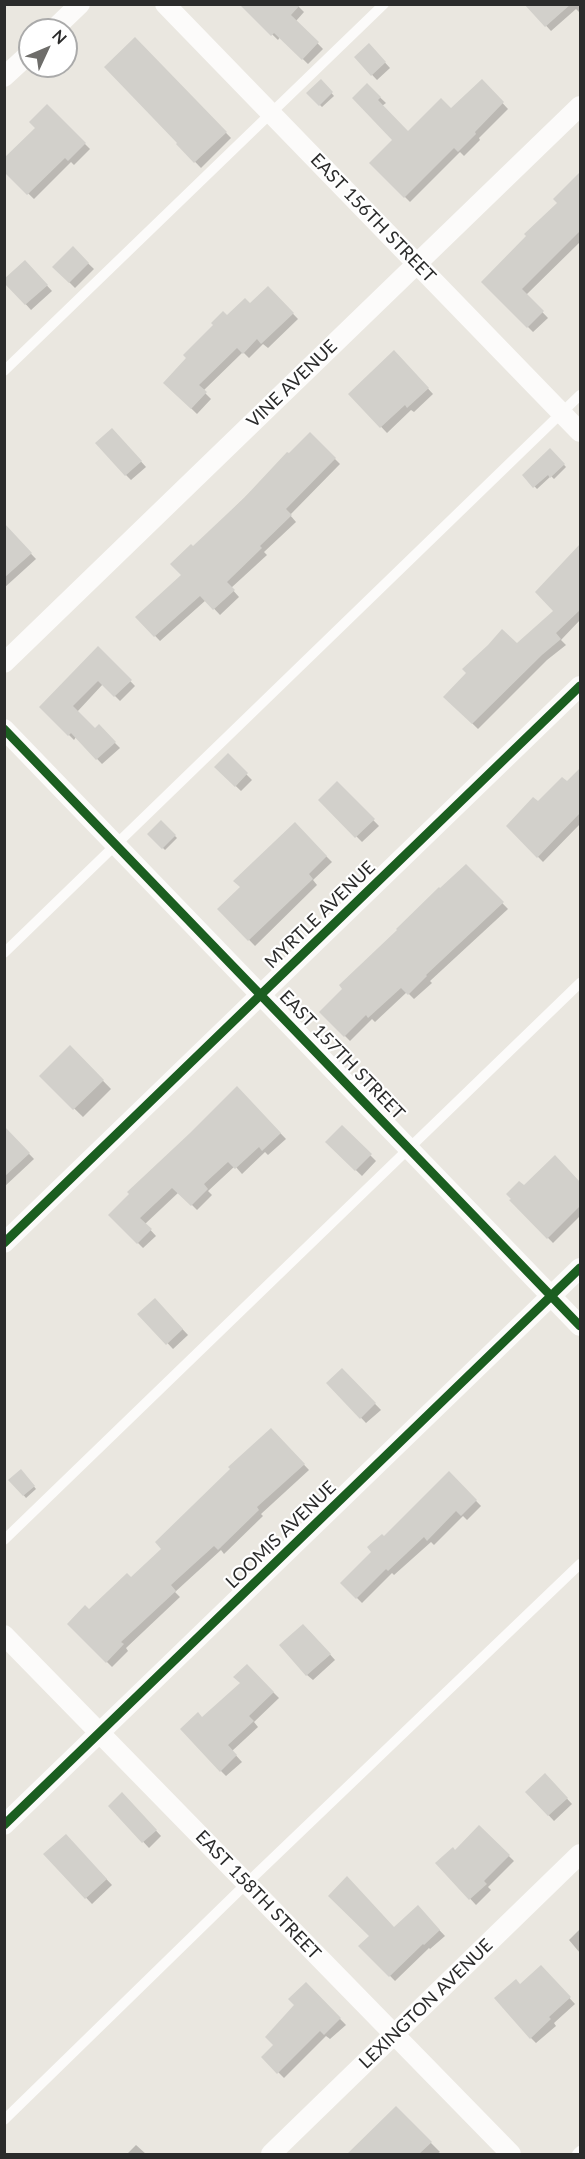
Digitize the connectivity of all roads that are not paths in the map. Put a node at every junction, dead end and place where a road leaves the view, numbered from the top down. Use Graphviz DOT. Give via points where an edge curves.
graph roads {
  1 [pos="80,4"];
  2 [pos="165,4"];
  3 [pos="384,4"];
  4 [pos="65,18"];
  5 [pos="18,64"];
  6 [pos="4,77"];
  7 [pos="580,106"];
  8 [pos="271,113"];
  9 [pos="417,264"];
  10 [pos="4,370"];
  11 [pos="580,395"];
  12 [pos="562,413"];
  13 [pos="580,432"];
  14 [pos="4,663"];
  15 [pos="580,686"];
  16 [pos="4,729"];
  17 [pos="116,845"];
  18 [pos="4,953"];
  19 [pos="580,983"];
  20 [pos="261,995"];
  21 [pos="410,1148"];
  22 [pos="4,1243"];
  23 [pos="580,1268"];
  24 [pos="552,1296"];
  25 [pos="580,1326"];
  26 [pos="4,1540"];
  27 [pos="580,1564"];
  28 [pos="4,1635"];
  29 [pos="100,1733"];
  30 [pos="4,1825"];
  31 [pos="580,1854"];
  32 [pos="247,1883"];
  33 [pos="393,2035"];
  34 [pos="4,2120"];
  35 [pos="580,2151"];
  36 [pos="271,2154"];
  37 [pos="511,2154"];
  38 [pos="577,2154"];
  1 -- 4 [label="street"];
  2 -- 8 [label="street, EAST 156TH STREET"];
  3 -- 8 [label="lane"];
  5 -- 6 [label="street"];
  7 -- 9 [label="street, VINE AVENUE"];
  8 -- 9 [label="street, EAST 156TH STREET"];
  8 -- 10 [label="lane"];
  9 -- 12 [label="street, EAST 156TH STREET"];
  9 -- 14 [label="street, VINE AVENUE"];
  11 -- 12 [label="lane"];
  12 -- 13 [label="street, EAST 156TH STREET"];
  12 -- 17 [label="lane"];
  15 -- 20 [label="street, MYRTLE AVENUE"];
  16 -- 17 [label="street, EAST 157TH STREET"];
  17 -- 18 [label="lane"];
  17 -- 20 [label="street, EAST 157TH STREET"];
  19 -- 21 [label="lane"];
  20 -- 21 [label="street, EAST 157TH STREET"];
  20 -- 22 [label="street, MYRTLE AVENUE"];
  21 -- 24 [label="street, EAST 157TH STREET"];
  21 -- 26 [label="lane"];
  23 -- 24 [label="street, LOOMIS AVENUE"];
  24 -- 25 [label="street, EAST 157TH STREET"];
  24 -- 29 [label="street, LOOMIS AVENUE"];
  27 -- 32 [label="lane"];
  28 -- 29 [label="street, EAST 158TH STREET"];
  29 -- 30 [label="street, LOOMIS AVENUE"];
  29 -- 32 [label="street, EAST 158TH STREET"];
  31 -- 33 [label="street, LEXINGTON AVENUE"];
  32 -- 33 [label="street, EAST 158TH STREET"];
  32 -- 34 [label="lane"];
  33 -- 36 [label="street, LEXINGTON AVENUE"];
  33 -- 37 [label="street, EAST 158TH STREET"];
  35 -- 38 [label="lane"];
}
